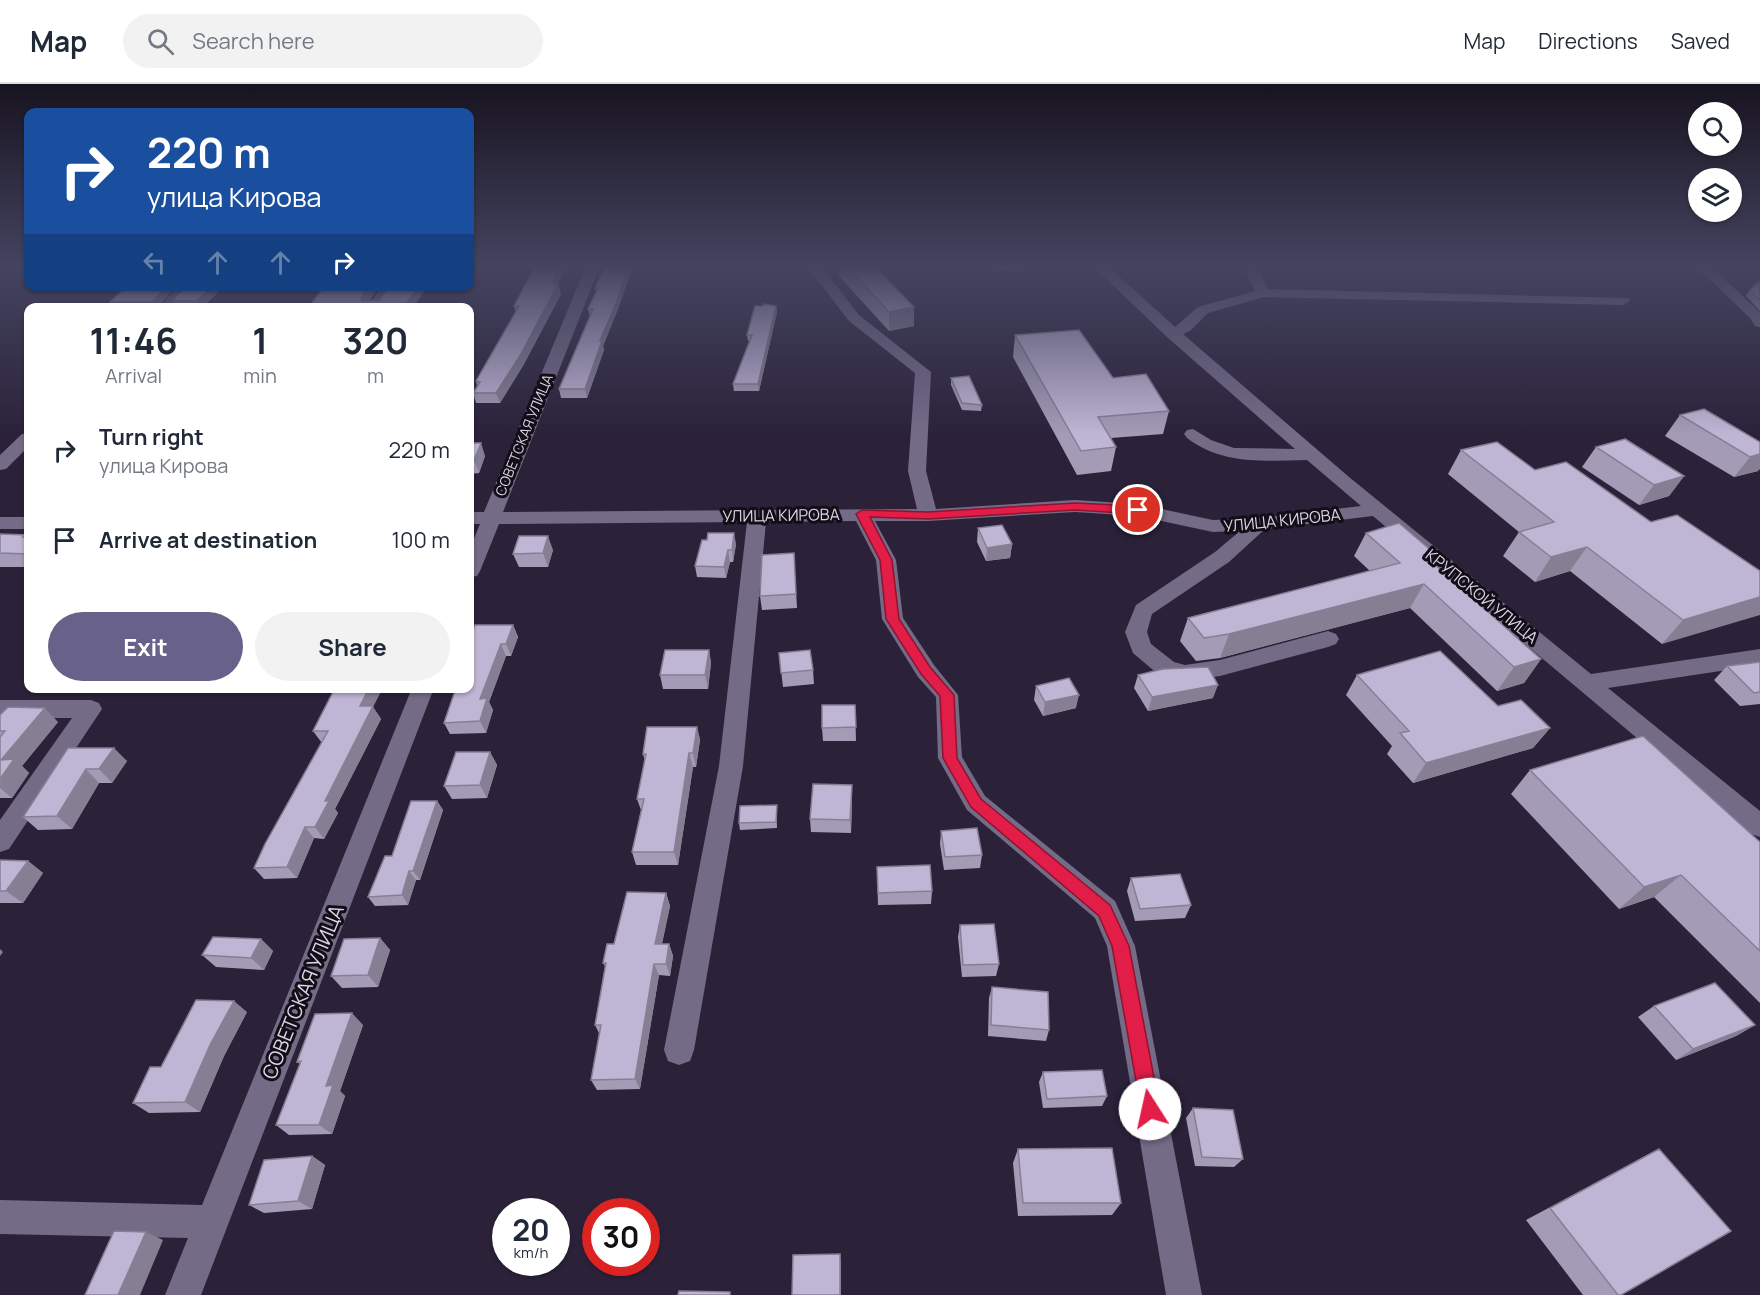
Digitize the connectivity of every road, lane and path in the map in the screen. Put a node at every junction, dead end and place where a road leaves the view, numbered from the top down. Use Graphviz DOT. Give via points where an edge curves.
graph roads {
  1 [pos="570,323"];
  2 [pos="860,323"];
  3 [pos="1160,323"];
  4 [pos="1190,323"];
  5 [pos="1172,334"];
  6 [pos="1193,434"];
  7 [pos="24,442"];
  8 [pos="1313,454"];
  9 [pos="0,465"];
  10 [pos="1377,510"];
  11 [pos="862,514"];
  12 [pos="757,515"];
  13 [pos="928,515"];
  14 [pos="474,518"];
  15 [pos="491,518"];
  16 [pos="0,523"];
  17 [pos="24,523"];
  18 [pos="1260,524"];
  19 [pos="474,561"];
  20 [pos="1328,639"];
  21 [pos="1760,657"];
  22 [pos="1588,683"];
  23 [pos="421,693"];
  24 [pos="0,709"];
  25 [pos="1760,826"];
  26 [pos="0,841"];
  27 [pos="679,1050"];
  28 [pos="0,1217"];
  29 [pos="212,1222"];
  30 [pos="183,1295"];
  31 [pos="1184,1295"];
  1 -- 15 [label="street, СОВЕТСКАЯ УЛИЦА"];
  2 -- 13 [label="street" via="923,372 917,471"];
  3 -- 5 [label="street, КРУПСКОЙ УЛИЦА"];
  4 -- 5 [label="street"];
  5 -- 8 [label="street, КРУПСКОЙ УЛИЦА"];
  6 -- 8 [label="street" via="1203,445 1230,453"];
  7 -- 9 [label="street"];
  8 -- 10 [label="street, КРУПСКОЙ УЛИЦА"];
  10 -- 18 [label="street, УЛИЦА КИРОВА"];
  10 -- 22 [label="street, КРУПСКОЙ УЛИЦА"];
  11 -- 12 [label="street, УЛИЦА КИРОВА"];
  11 -- 13 [label="street, УЛИЦА КИРОВА"];
  11 -- 31 [label="street" via="886,560 893,619 926,671 947,695 950,758 976,803 1105,910 1120,946"];
  12 -- 15 [label="street, УЛИЦА КИРОВА"];
  12 -- 27 [label="street" via="731,766"];
  13 -- 18 [label="street, УЛИЦА КИРОВА" via="1075,506 1138,510 1213,526"];
  14 -- 15 [label="street, УЛИЦА КИРОВА"];
  15 -- 19 [label="street, СОВЕТСКАЯ УЛИЦА"];
  16 -- 17 [label="street"];
  18 -- 20 [label="street" via="1222,557 1143,610 1136,632 1141,648 1167,669 1185,673 1220,668"];
  21 -- 22 [label="street"];
  22 -- 25 [label="street, КРУПСКОЙ УЛИЦА"];
  23 -- 29 [label="street, СОВЕТСКАЯ УЛИЦА"];
  24 -- 26 [label="street" via="91,709"];
  28 -- 29 [label="street"];
  29 -- 30 [label="street, СОВЕТСКАЯ УЛИЦА"];
}
